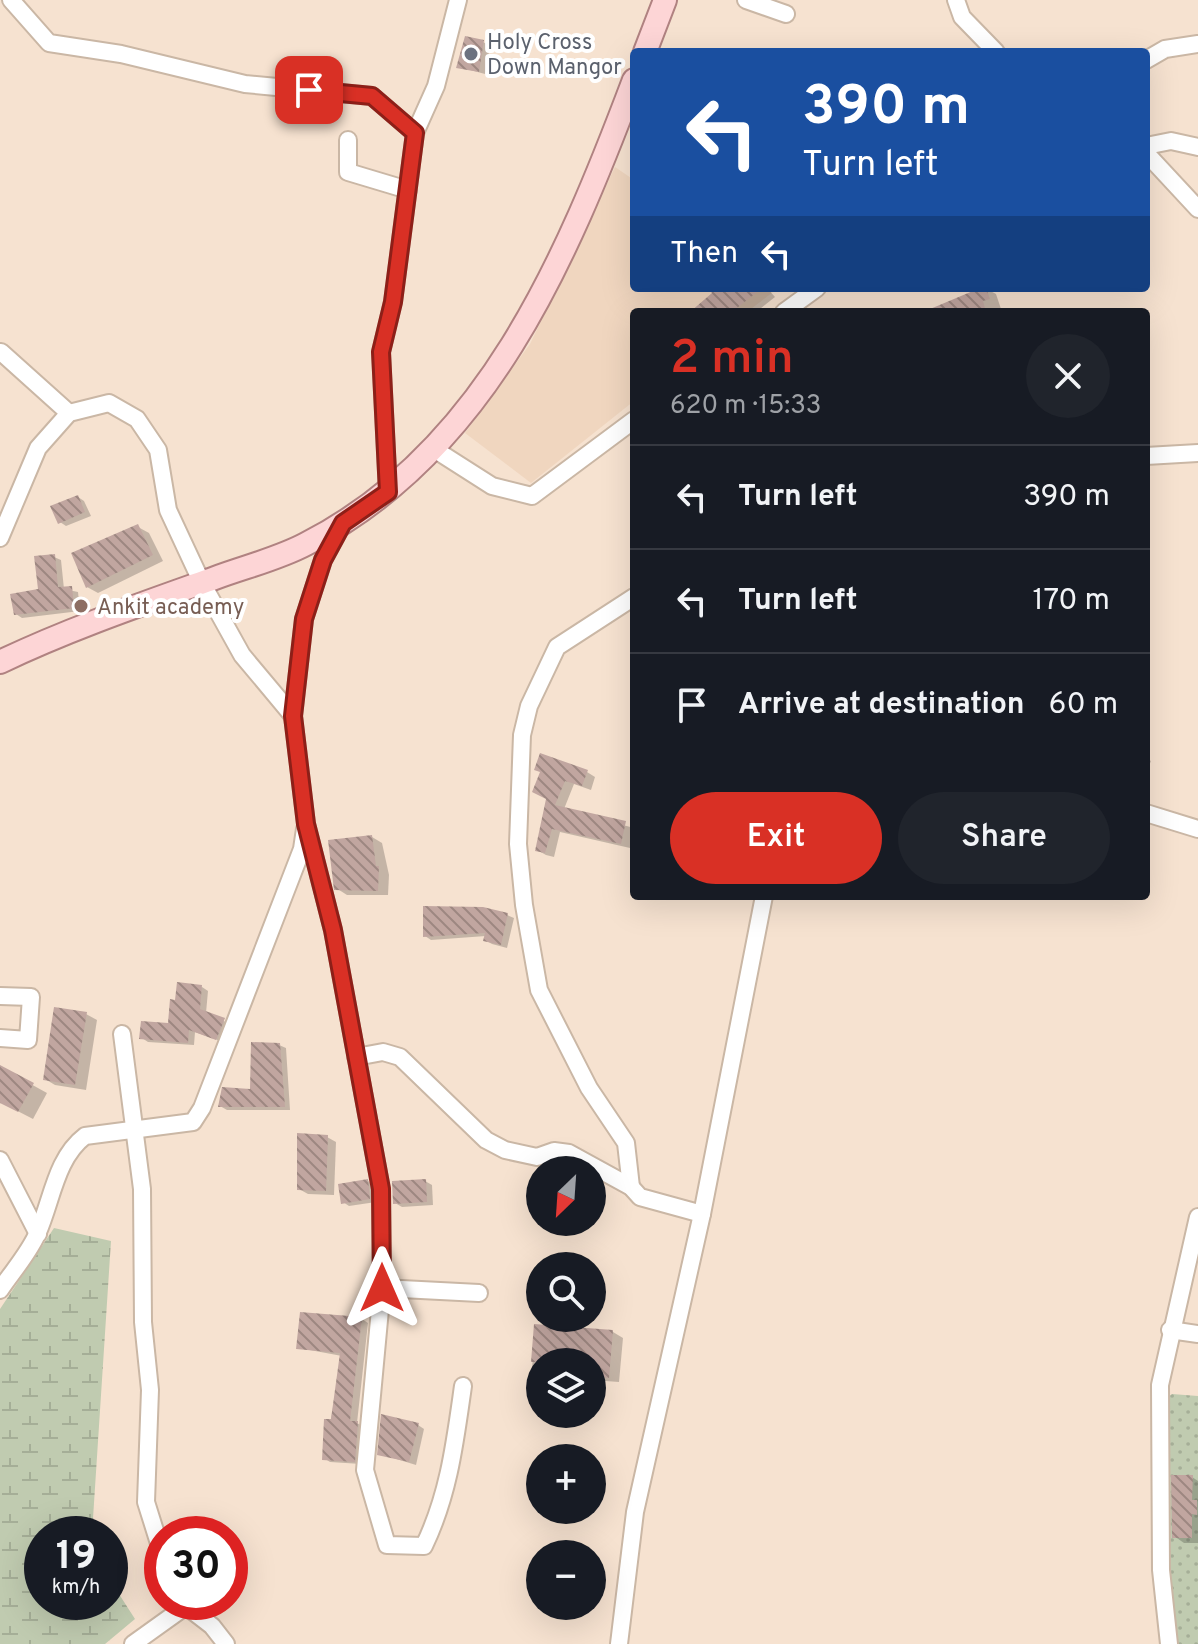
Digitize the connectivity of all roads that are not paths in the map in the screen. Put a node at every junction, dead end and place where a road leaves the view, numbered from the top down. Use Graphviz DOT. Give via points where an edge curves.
graph roads {
  1 [pos="11,0"];
  2 [pos="458,0"];
  3 [pos="665,0"];
  4 [pos="746,0"];
  5 [pos="956,0"];
  6 [pos="786,14"];
  7 [pos="1198,44"];
  8 [pos="647,48"];
  9 [pos="992,48"];
  10 [pos="1150,58"];
  11 [pos="630,91"];
  12 [pos="415,133"];
  13 [pos="348,140"];
  14 [pos="1150,145"];
  15 [pos="1198,147"];
  16 [pos="1150,157"];
  17 [pos="408,190"];
  18 [pos="1198,209"];
  19 [pos="812,292"];
  20 [pos="790,308"];
  21 [pos="1,352"];
  22 [pos="69,413"];
  23 [pos="630,423"];
  24 [pos="434,449"];
  25 [pos="1198,453"];
  26 [pos="1150,456"];
  27 [pos="388,492"];
  28 [pos="343,523"];
  29 [pos="0,538"];
  30 [pos="202,583"];
  31 [pos="630,600"];
  32 [pos="0,662"];
  33 [pos="293,716"];
  34 [pos="1150,814"];
  35 [pos="306,824"];
  36 [pos="1198,829"];
  37 [pos="763,900"];
  38 [pos="0,996"];
  39 [pos="122,1034"];
  40 [pos="0,1038"];
  41 [pos="356,1057"];
  42 [pos="137,1130"];
  43 [pos="0,1160"];
  44 [pos="631,1187"];
  45 [pos="702,1214"];
  46 [pos="1198,1217"];
  47 [pos="38,1234"];
  48 [pos="1194,1241"];
  49 [pos="382,1288"];
  50 [pos="0,1290"];
  51 [pos="479,1293"];
  52 [pos="1170,1330"];
  53 [pos="1198,1334"];
  54 [pos="463,1386"];
  55 [pos="150,1516"];
  56 [pos="164,1620"];
  57 [pos="205,1620"];
  58 [pos="133,1644"];
  59 [pos="226,1644"];
  60 [pos="619,1644"];
  61 [pos="1169,1644"];
  1 -- 12 [label="street" via="49,43 245,84 372,96"];
  2 -- 12 [label="street" via="436,86"];
  3 -- 8 [label="main road"];
  4 -- 6 [label="street"];
  5 -- 9 [label="street" via="962,17"];
  7 -- 10 [label="street" via="1165,49"];
  11 -- 24 [label="main road" via="596,181 547,284 496,373"];
  12 -- 17 [label="street"];
  13 -- 17 [label="street" via="348,172"];
  14 -- 15 [label="street" via="1171,141"];
  16 -- 18 [label="street"];
  17 -- 27 [label="street" via="381,352"];
  19 -- 20 [label="street"];
  21 -- 22 [label="street"];
  22 -- 29 [label="street" via="38,448"];
  22 -- 30 [label="street" via="109,403 137,419 158,450 168,510"];
  23 -- 24 [label="street" via="532,496 492,486"];
  24 -- 27 [label="main road"];
  25 -- 26 [label="street"];
  27 -- 28 [label="main road"];
  28 -- 30 [label="main road" via="303,546"];
  28 -- 33 [label="street" via="323,560 304,619"];
  30 -- 32 [label="main road"];
  30 -- 33 [label="street" via="242,655"];
  31 -- 44 [label="street" via="557,647 529,706 522,735 518,844 539,990 589,1088 626,1143"];
  33 -- 35 [label="street"];
  34 -- 36 [label="street"];
  35 -- 41 [label="street" via="333,930"];
  35 -- 42 [label="street" via="302,849 202,1108 193,1122"];
  37 -- 45 [label="street"];
  38 -- 40 [label="street" via="31,997 28,1040"];
  39 -- 42 [label="street"];
  41 -- 44 [label="street" via="383,1052 400,1057 486,1140 505,1150 537,1157 569,1153"];
  41 -- 49 [label="street" via="381,1189"];
  42 -- 47 [label="street" via="85,1136 73,1145"];
  42 -- 55 [label="street"];
  43 -- 47 [label="street"];
  44 -- 45 [label="street" via="640,1197"];
  45 -- 60 [label="street" via="635,1512"];
  46 -- 48 [label="street"];
  47 -- 50 [label="street"];
  48 -- 52 [label="street"];
  49 -- 51 [label="street"];
  49 -- 54 [label="street" via="365,1470 387,1545 424,1546 439,1515 450,1479"];
  52 -- 53 [label="street"];
  52 -- 61 [label="street" via="1158,1430 1161,1570"];
  56 -- 58 [label="street"];
  57 -- 59 [label="street"];
}
